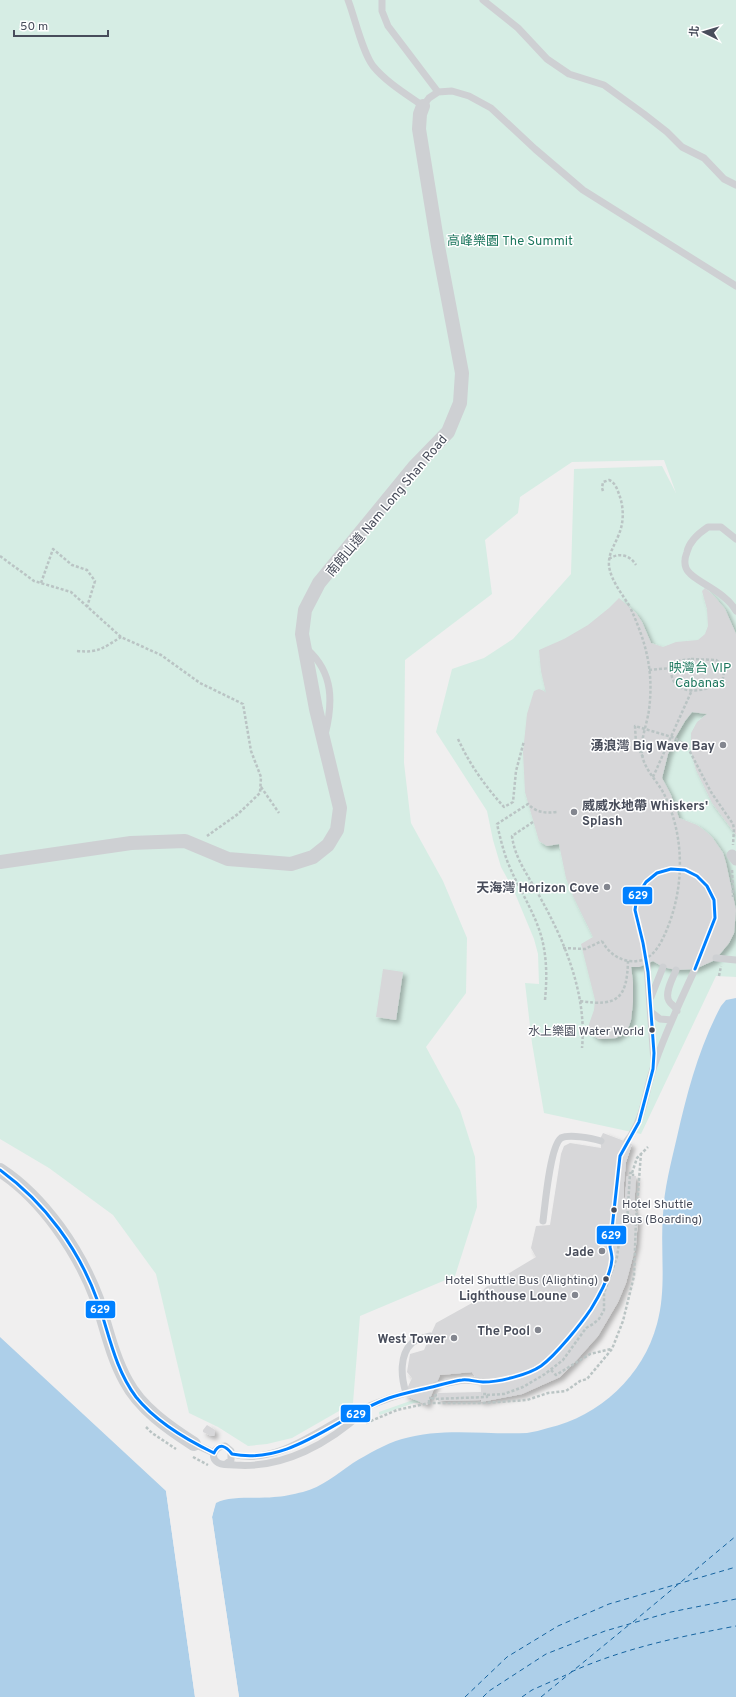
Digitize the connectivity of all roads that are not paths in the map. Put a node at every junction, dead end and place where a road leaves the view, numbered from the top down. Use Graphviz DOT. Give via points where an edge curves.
graph roads {
  1 [pos="348,0"];
  2 [pos="382,0"];
  3 [pos="483,0"];
  4 [pos="438,92"];
  5 [pos="423,106"];
  6 [pos="736,185"];
  7 [pos="736,286"];
  8 [pos="736,539"];
  9 [pos="736,611"];
  10 [pos="0,862"];
  11 [pos="716,958"];
  12 [pos="736,960"];
  13 [pos="647,964"];
  14 [pos="663,967"];
  15 [pos="695,969"];
  16 [pos="676,970"];
  17 [pos="650,999"];
  18 [pos="676,1011"];
  19 [pos="651,1012"];
  20 [pos="672,1020"];
  21 [pos="654,1064"];
  22 [pos="601,1141"];
  23 [pos="627,1141"];
  24 [pos="0,1170"];
  25 [pos="543,1221"];
  26 [pos="430,1336"];
  27 [pos="478,1381"];
  28 [pos="436,1385"];
  29 [pos="367,1408"];
  30 [pos="194,1444"];
  31 [pos="214,1453"];
  32 [pos="232,1454"];
  33 [pos="226,1464"];
  1 -- 5 [label="lane" via="372,65 384,78"];
  2 -- 4 [label="lane" via="382,11 388,26"];
  3 -- 6 [label="lane" via="518,28 547,59 569,74 604,85 667,132 682,147 704,158 724,179"];
  4 -- 5 [label="lane"];
  4 -- 7 [label="lane" via="452,91 469,96 491,108 583,190"];
  5 -- 10 [label="street, 南朗山道 Nam Long Shan Road" via="419,129 462,373 460,402 448,432 414,467 319,583 305,610 302,634 340,808 337,830 328,845 313,857 291,864 228,859 185,841 131,844"];
  8 -- 9 [label="lane" via="721,527 708,527 692,542 685,559 686,567 691,574 729,600"];
  11 -- 12 [label="lane"];
  13 -- 17 [label="lane"];
  14 -- 17 [label="lane"];
  15 -- 18 [label="lane"];
  16 -- 18 [label="lane" via="667,997"];
  17 -- 19 [label="lane"];
  18 -- 20 [label="lane"];
  19 -- 20 [label="lane" via="660,1019"];
  19 -- 21 [label="lane"];
  20 -- 21 [label="lane"];
  21 -- 23 [label="lane" via="644,1107 637,1126"];
  22 -- 25 [label="lane" via="568,1136 559,1140 552,1155"];
  24 -- 30 [label="street" via="41,1205 69,1243 93,1288 125,1381 136,1397 159,1419"];
  26 -- 29 [label="lane" via="413,1342 407,1350 402,1365 402,1381 406,1393"];
  27 -- 28 [label="lane" via="463,1380"];
  29 -- 32 [label="lane" via="288,1448 262,1455"];
  29 -- 33 [label="lane" via="350,1424 299,1454 259,1464"];
  30 -- 31 [label="lane"];
  31 -- 32 [label="lane" via="219,1447 224,1446 230,1448"];
  31 -- 33 [label="lane" via="217,1462"];
  32 -- 33 [label="lane" via="231,1460"];
}
